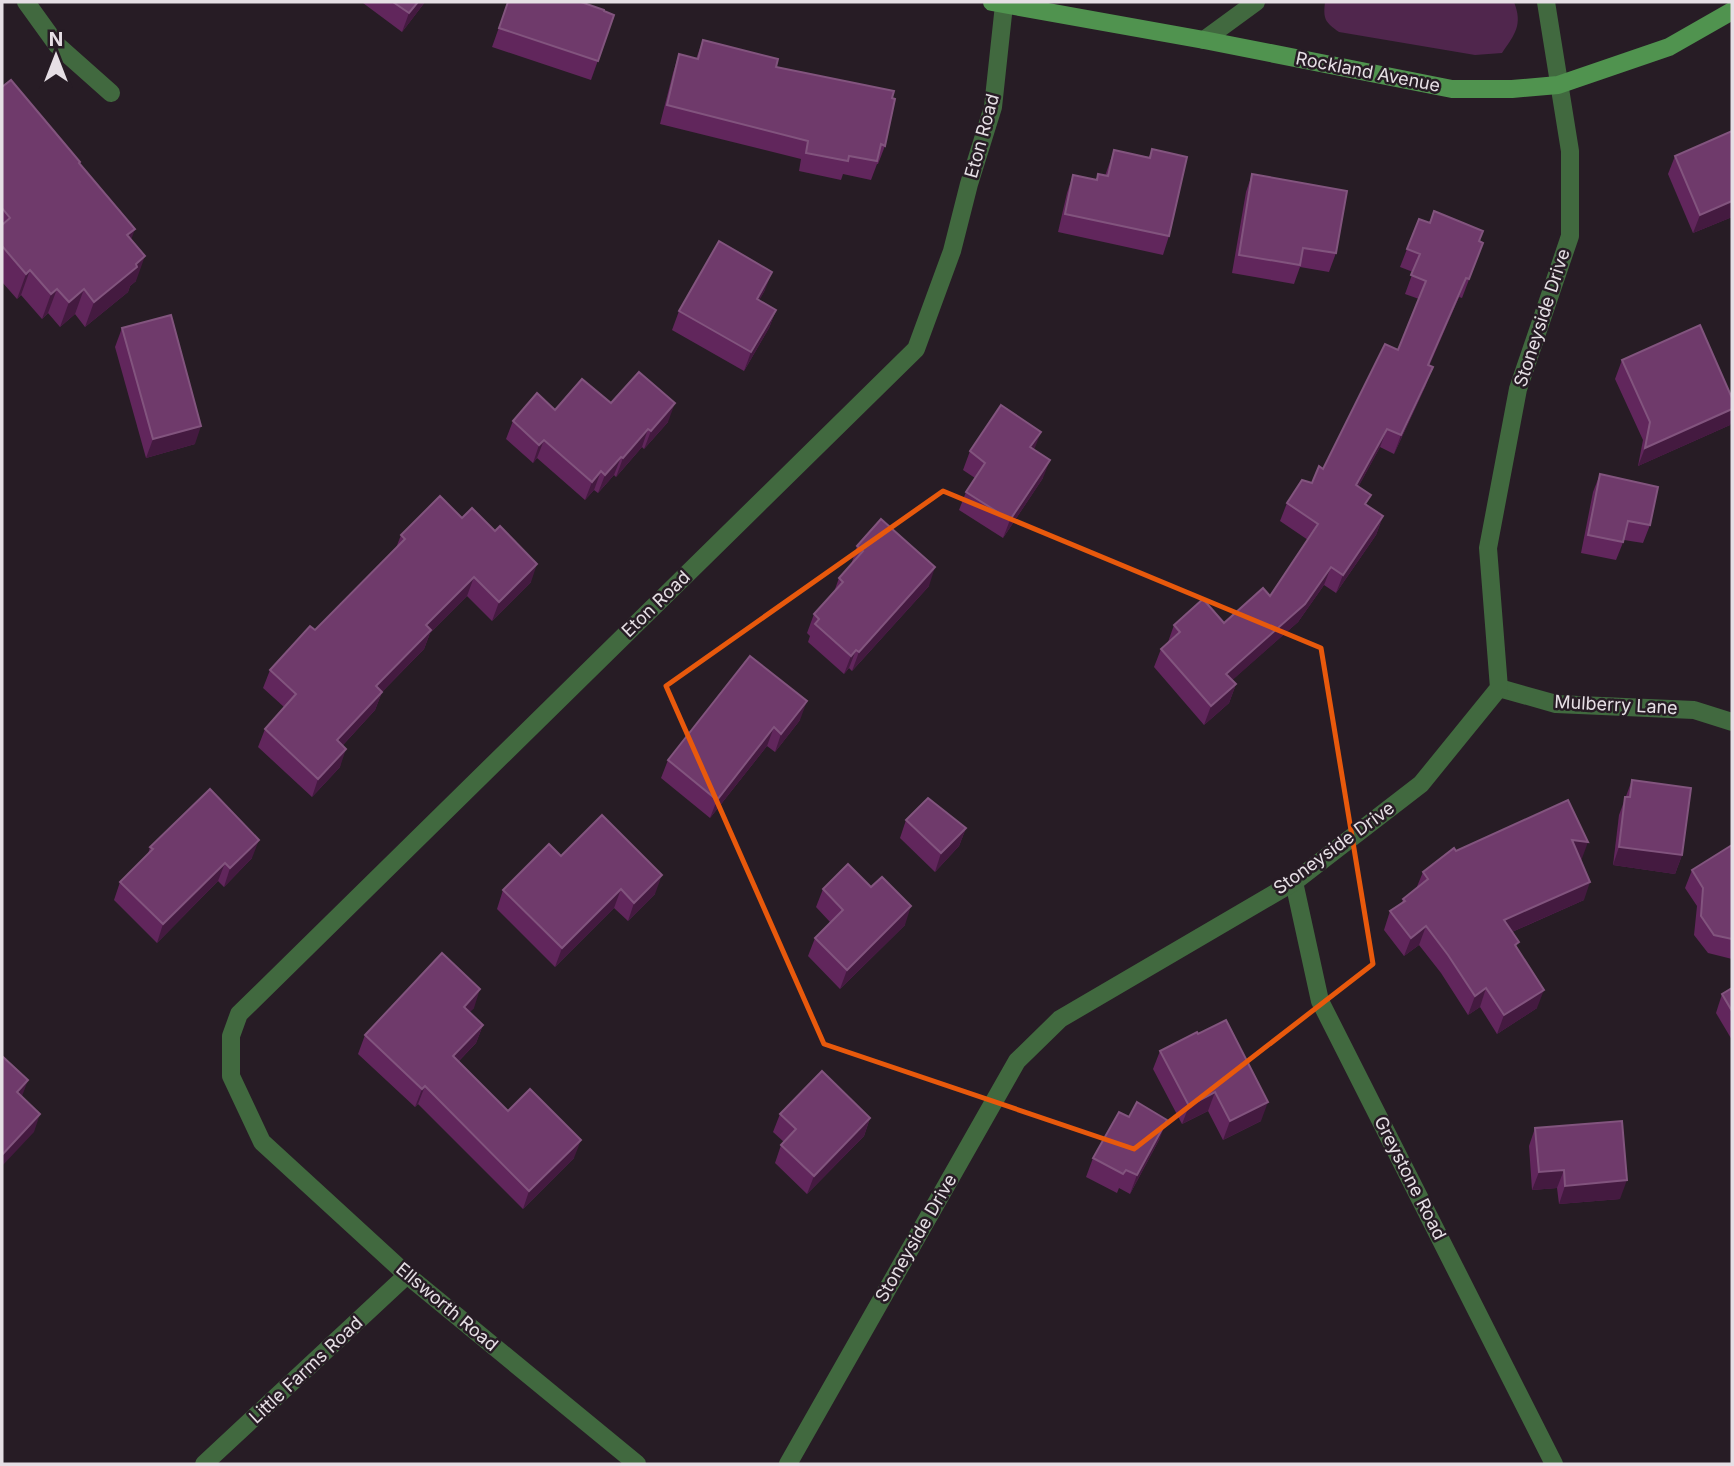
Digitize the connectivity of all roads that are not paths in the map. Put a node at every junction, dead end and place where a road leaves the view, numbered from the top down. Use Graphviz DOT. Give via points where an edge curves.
graph roads {
  1 [pos="26,2"];
  2 [pos="1256,2"];
  3 [pos="1546,2"];
  4 [pos="998,3"];
  5 [pos="1732,11"];
  6 [pos="1205,40"];
  7 [pos="1558,85"];
  8 [pos="111,93"];
  9 [pos="1499,688"];
  10 [pos="1732,722"];
  11 [pos="1294,882"];
  12 [pos="262,1142"];
  13 [pos="407,1275"];
  14 [pos="204,1464"];
  15 [pos="637,1464"];
  16 [pos="788,1464"];
  17 [pos="1554,1464"];
  1 -- 8 [label="street" via="57,45"];
  2 -- 6 [label="street"];
  3 -- 7 [label="street, Stoneyside Drive"];
  4 -- 6 [label="street, Rockland Avenue"];
  4 -- 12 [label="street, Eton Road" via="993,107 952,251 916,349 239,1014 231,1036 231,1076"];
  5 -- 7 [label="street, Rockland Avenue" via="1669,47"];
  6 -- 7 [label="street, Rockland Avenue" via="1452,89"];
  7 -- 9 [label="street, Stoneyside Drive" via="1570,151 1570,236 1518,389 1488,548"];
  9 -- 10 [label="street, Mulberry Lane" via="1556,704 1694,710"];
  9 -- 11 [label="street, Stoneyside Drive" via="1421,784"];
  11 -- 16 [label="street, Stoneyside Drive" via="1060,1019 1017,1061"];
  11 -- 17 [label="street, Greystone Road" via="1320,1000"];
  12 -- 13 [label="street, Ellsworth Road"];
  13 -- 14 [label="street, Little Farms Road"];
  13 -- 15 [label="street, Ellsworth Road"];
}
